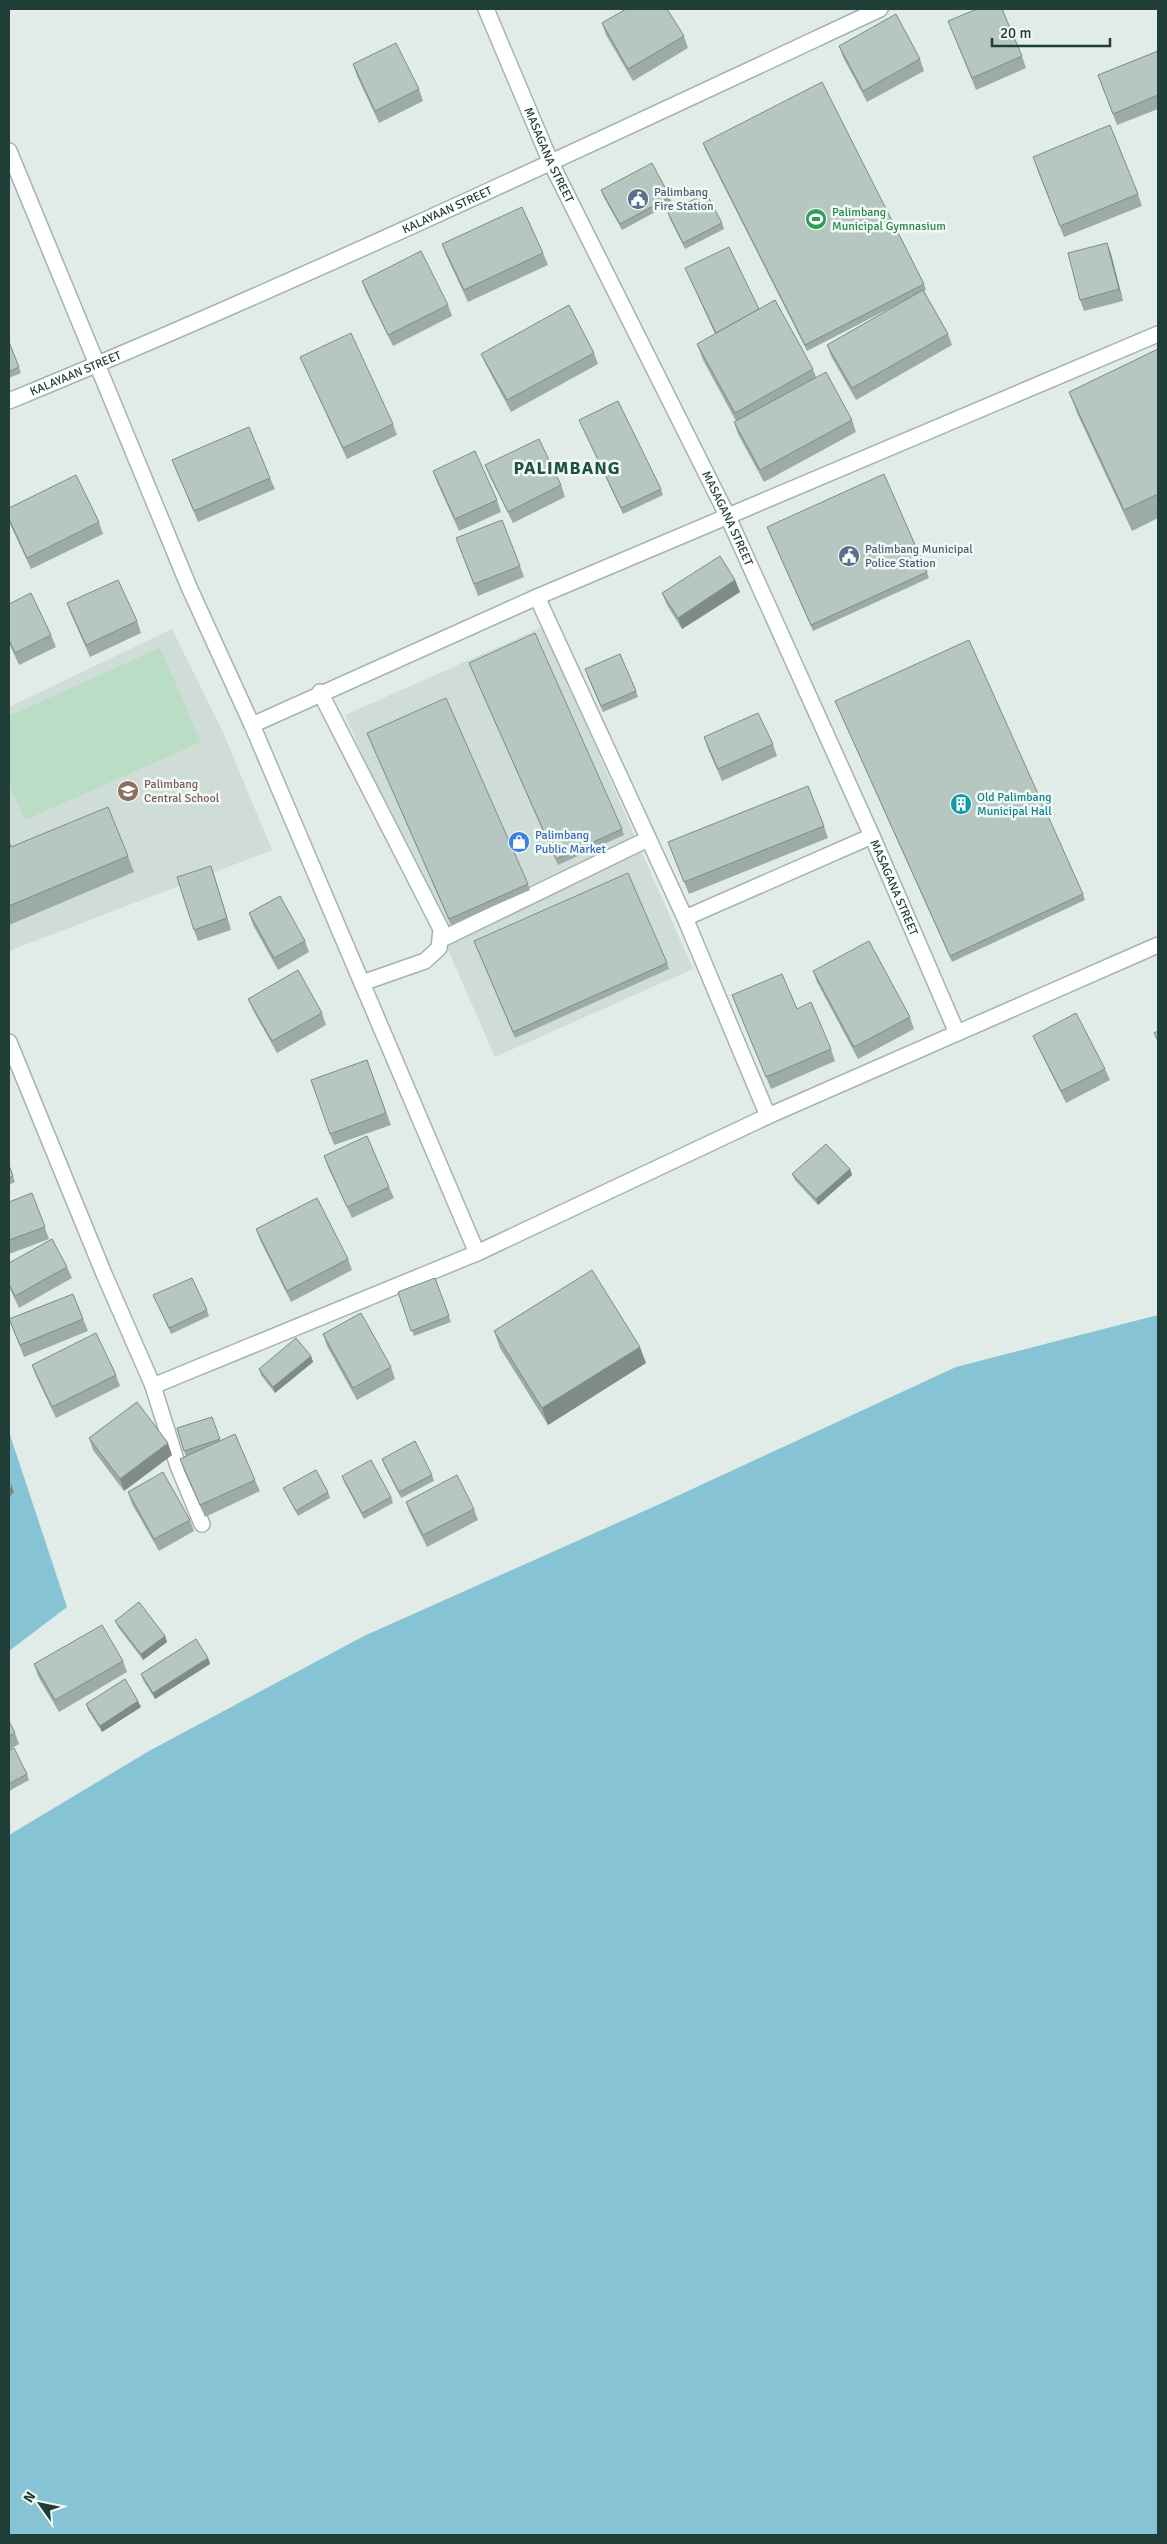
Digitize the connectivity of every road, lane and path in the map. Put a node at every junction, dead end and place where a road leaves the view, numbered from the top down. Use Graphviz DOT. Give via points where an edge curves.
graph roads {
  1 [pos="486,9"];
  2 [pos="880,9"];
  3 [pos="9,152"];
  4 [pos="551,162"];
  5 [pos="1158,334"];
  6 [pos="96,365"];
  7 [pos="9,401"];
  8 [pos="728,517"];
  9 [pos="537,597"];
  10 [pos="320,692"];
  11 [pos="252,725"];
  12 [pos="872,836"];
  13 [pos="648,839"];
  14 [pos="685,918"];
  15 [pos="442,939"];
  16 [pos="1158,945"];
  17 [pos="362,983"];
  18 [pos="957,1034"];
  19 [pos="9,1042"];
  20 [pos="768,1116"];
  21 [pos="477,1253"];
  22 [pos="153,1386"];
  23 [pos="202,1524"];
  1 -- 4 [label="street, MASAGANA STREET"];
  2 -- 4 [label="street, KALAYAAN STREET"];
  3 -- 6 [label="street"];
  4 -- 6 [label="street, KALAYAAN STREET"];
  4 -- 8 [label="street, MASAGANA STREET"];
  5 -- 8 [label="street"];
  6 -- 7 [label="street, KALAYAAN STREET"];
  6 -- 11 [label="street" via="189,586"];
  8 -- 9 [label="street"];
  8 -- 12 [label="street, MASAGANA STREET"];
  9 -- 10 [label="street"];
  9 -- 13 [label="street"];
  10 -- 11 [label="street"];
  10 -- 15 [label="street" via="441,929"];
  11 -- 17 [label="street"];
  12 -- 14 [label="street"];
  12 -- 18 [label="street, MASAGANA STREET"];
  13 -- 14 [label="street"];
  13 -- 15 [label="street"];
  14 -- 20 [label="street"];
  15 -- 17 [label="street" via="439,948 425,961"];
  16 -- 18 [label="street"];
  17 -- 21 [label="street"];
  18 -- 20 [label="street"];
  19 -- 22 [label="street" via="100,1266"];
  20 -- 21 [label="street"];
  21 -- 22 [label="street"];
  22 -- 23 [label="street" via="178,1466"];
}
